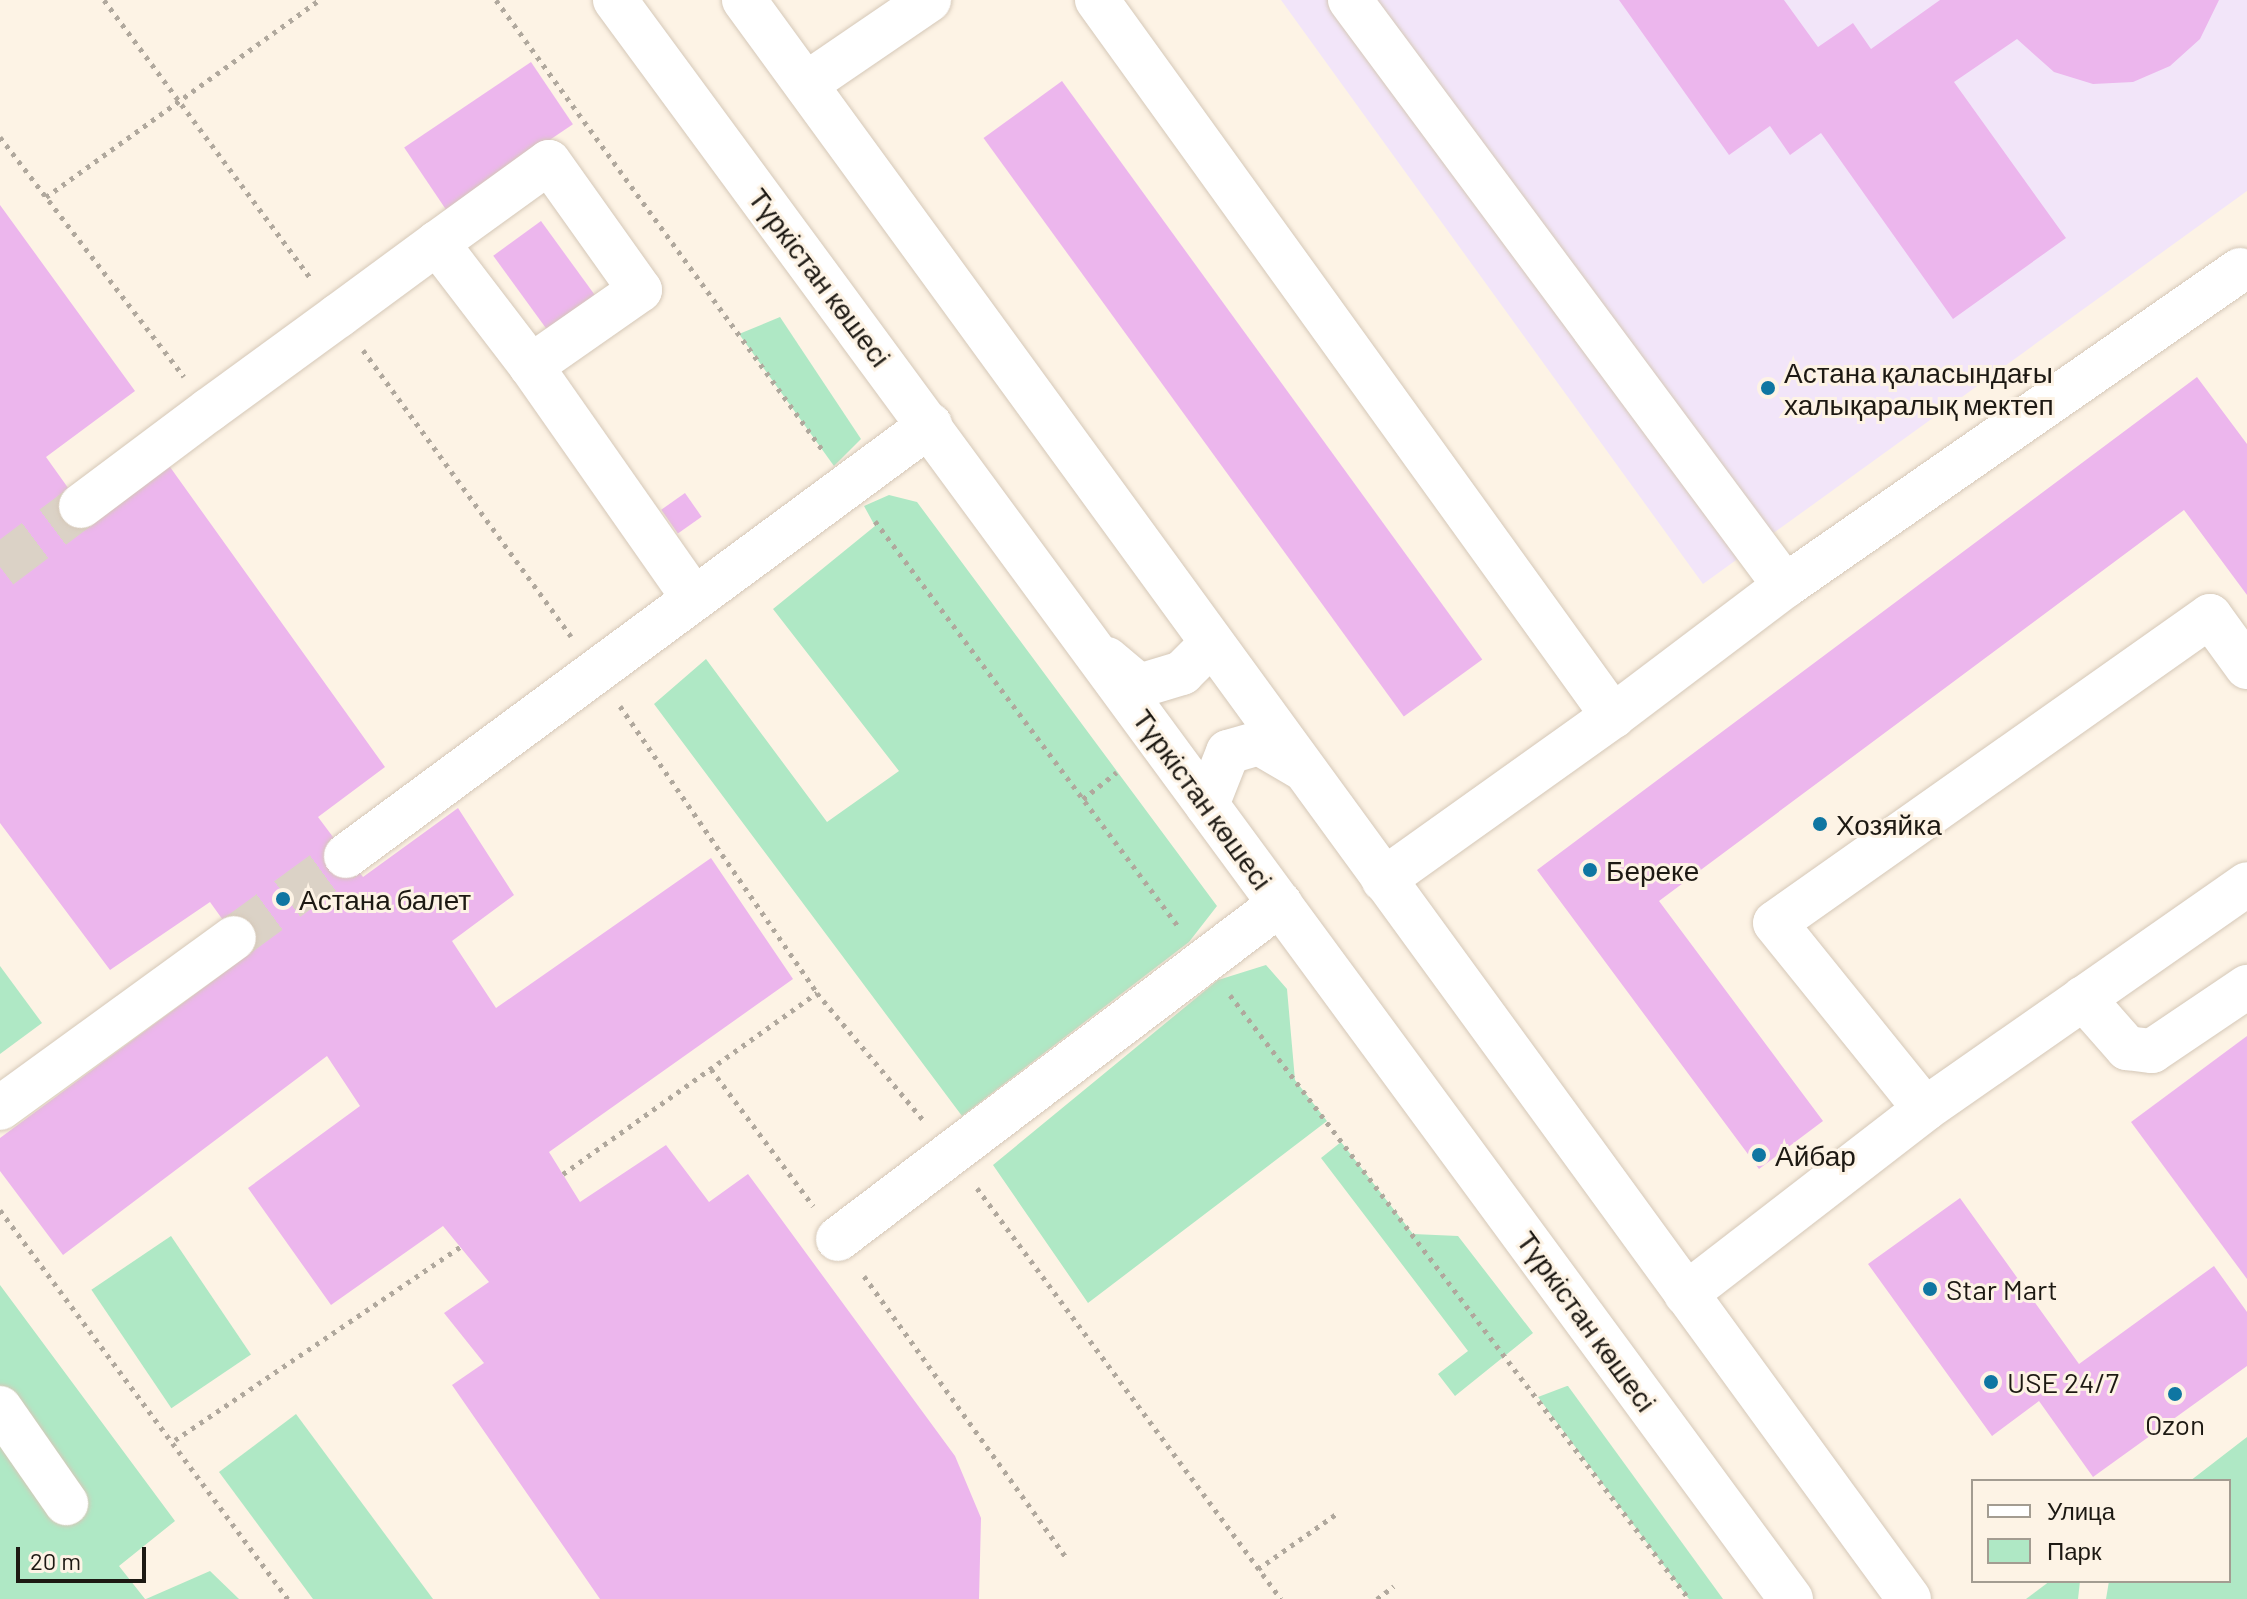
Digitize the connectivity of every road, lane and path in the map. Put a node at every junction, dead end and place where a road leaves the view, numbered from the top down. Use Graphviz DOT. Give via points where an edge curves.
graph roads {
  1 [pos="104,0"];
  2 [pos="319,0"];
  3 [pos="496,0"];
  4 [pos="615,0"];
  5 [pos="744,0"];
  6 [pos="929,0"];
  7 [pos="1097,0"];
  8 [pos="1350,0"];
  9 [pos="806,84"];
  10 [pos="181,102"];
  11 [pos="0,137"];
  12 [pos="46,197"];
  13 [pos="437,243"];
  14 [pos="2245,271"];
  15 [pos="338,316"];
  16 [pos="531,366"];
  17 [pos="209,410"];
  18 [pos="930,425"];
  19 [pos="848,485"];
  20 [pos="81,506"];
  21 [pos="1785,586"];
  22 [pos="694,599"];
  23 [pos="1090,644"];
  24 [pos="1211,644"];
  25 [pos="2247,667"];
  26 [pos="597,673"];
  27 [pos="1613,716"];
  28 [pos="1302,768"];
  29 [pos="1117,772"];
  30 [pos="1083,799"];
  31 [pos="1207,805"];
  32 [pos="346,856"];
  33 [pos="1383,880"];
  34 [pos="2247,884"];
  35 [pos="1280,904"];
  36 [pos="234,938"];
  37 [pos="2247,987"];
  38 [pos="817,993"];
  39 [pos="2083,998"];
  40 [pos="711,1069"];
  41 [pos="0,1108"];
  42 [pos="1925,1109"];
  43 [pos="951,1154"];
  44 [pos="563,1174"];
  45 [pos="0,1210"];
  46 [pos="838,1239"];
  47 [pos="460,1247"];
  48 [pos="1686,1294"];
  49 [pos="1521,1374"];
  50 [pos="0,1408"];
  51 [pos="175,1440"];
  52 [pos="66,1503"];
  53 [pos="1339,1512"];
  54 [pos="1065,1556"];
  55 [pos="1258,1569"];
  56 [pos="1394,1586"];
  57 [pos="288,1599"];
  58 [pos="1281,1599"];
  59 [pos="1377,1599"];
  60 [pos="1689,1599"];
  61 [pos="1791,1599"];
  62 [pos="1909,1599"];
  1 -- 10 [label="path"];
  2 -- 10 [label="path"];
  3 -- 19 [label="path"];
  4 -- 18 [label="main road, Түркістан көшесі"];
  5 -- 9 [label="main road"];
  6 -- 9 [label="main road"];
  7 -- 27 [label="main road"];
  8 -- 21 [label="main road"];
  9 -- 24 [label="main road"];
  10 -- 12 [label="path"];
  10 -- 15 [label="path"];
  11 -- 12 [label="path"];
  12 -- 17 [label="path"];
  13 -- 15 [label="main road"];
  13 -- 16 [label="main road"];
  13 -- 16 [label="main road" via="549,162 640,290"];
  14 -- 21 [label="main road"];
  15 -- 17 [label="main road"];
  15 -- 26 [label="path"];
  16 -- 22 [label="main road"];
  17 -- 20 [label="main road"];
  18 -- 19 [label="main road"];
  18 -- 23 [label="main road, Түркістан көшесі"];
  19 -- 22 [label="main road"];
  21 -- 27 [label="main road"];
  22 -- 26 [label="main road"];
  23 -- 24 [label="main road" via="1139,686 1182,673"];
  23 -- 31 [label="main road, Түркістан көшесі"];
  24 -- 28 [label="main road"];
  25 -- 42 [label="main road" via="2210,616 1775,923"];
  26 -- 32 [label="main road"];
  26 -- 38 [label="path"];
  27 -- 33 [label="main road"];
  28 -- 31 [label="main road" via="1259,743 1228,752"];
  28 -- 33 [label="main road"];
  29 -- 30 [label="path"];
  31 -- 35 [label="main road, Түркістан көшесі"];
  33 -- 48 [label="main road"];
  34 -- 39 [label="main road"];
  35 -- 43 [label="main road"];
  35 -- 61 [label="main road, Түркістан көшесі"];
  36 -- 41 [label="main road"];
  37 -- 39 [label="main road" via="2152,1051 2127,1048"];
  38 -- 40 [label="path"];
  38 -- 43 [label="path"];
  39 -- 42 [label="main road"];
  40 -- 44 [label="path"];
  40 -- 46 [label="path"];
  42 -- 48 [label="main road"];
  43 -- 46 [label="main road"];
  43 -- 55 [label="path"];
  45 -- 51 [label="path"];
  46 -- 54 [label="path"];
  47 -- 51 [label="path"];
  48 -- 62 [label="main road"];
  49 -- 60 [label="path"];
  50 -- 52 [label="main road"];
  51 -- 57 [label="path"];
  53 -- 55 [label="path"];
  55 -- 58 [label="path"];
  56 -- 59 [label="path"];
}
